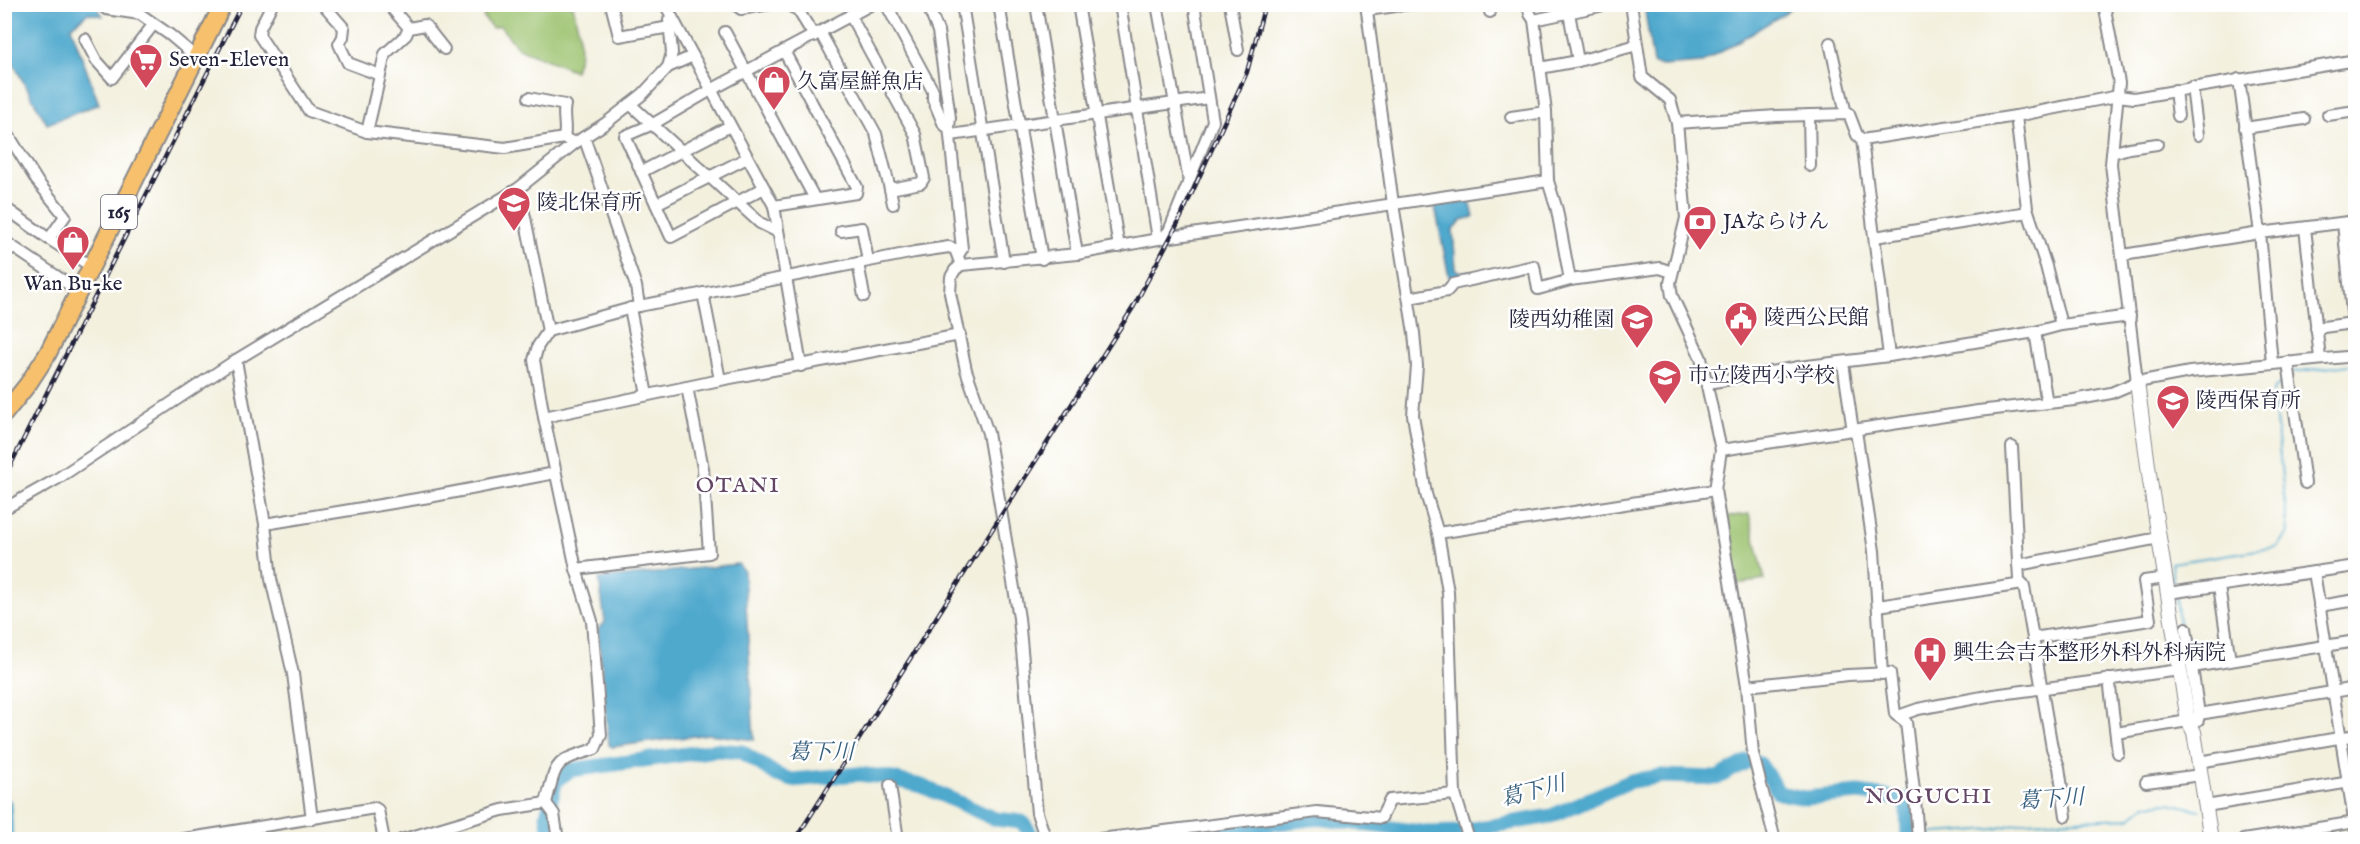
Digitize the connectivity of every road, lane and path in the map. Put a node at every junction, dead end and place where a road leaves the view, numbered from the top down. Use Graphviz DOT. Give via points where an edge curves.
graph roads {
  1 [pos="104,4"];
  2 [pos="223,4"];
  3 [pos="272,4"];
  4 [pos="323,4"];
  5 [pos="388,4"];
  6 [pos="611,4"];
  7 [pos="735,4"];
  8 [pos="771,4"];
  9 [pos="786,4"];
  10 [pos="872,4"];
  11 [pos="886,4"];
  12 [pos="927,4"];
  13 [pos="962,4"];
  14 [pos="999,4"];
  15 [pos="1036,4"];
  16 [pos="1078,4"];
  17 [pos="1120,4"];
  18 [pos="1157,4"];
  19 [pos="1194,4"];
  20 [pos="1230,4"];
  21 [pos="1410,4"];
  22 [pos="1528,4"];
  23 [pos="1609,4"];
  24 [pos="1631,4"];
  25 [pos="2104,4"];
  26 [pos="1366,7"];
  27 [pos="667,8"];
  28 [pos="1574,10"];
  29 [pos="850,15"];
  30 [pos="1534,20"];
  31 [pos="153,24"];
  32 [pos="670,27"];
  33 [pos="409,28"];
  34 [pos="725,32"];
  35 [pos="817,34"];
  36 [pos="85,39"];
  37 [pos="1830,43"];
  38 [pos="1637,45"];
  39 [pos="444,49"];
  40 [pos="1238,50"];
  41 [pos="784,51"];
  42 [pos="693,56"];
  43 [pos="196,57"];
  44 [pos="2355,60"];
  45 [pos="1578,61"];
  46 [pos="668,67"];
  47 [pos="1540,68"];
  48 [pos="747,72"];
  49 [pos="380,75"];
  50 [pos="2238,79"];
  51 [pos="2192,87"];
  52 [pos="711,90"];
  53 [pos="2175,90"];
  54 [pos="2118,96"];
  55 [pos="529,98"];
  56 [pos="1209,98"];
  57 [pos="1174,101"];
  58 [pos="630,104"];
  59 [pos="1137,107"];
  60 [pos="2355,111"];
  61 [pos="1546,112"];
  62 [pos="1096,114"];
  63 [pos="1846,114"];
  64 [pos="1809,115"];
  65 [pos="2328,115"];
  66 [pos="2016,116"];
  67 [pos="2178,116"];
  68 [pos="1511,117"];
  69 [pos="2304,119"];
  70 [pos="1055,121"];
  71 [pos="1677,123"];
  72 [pos="652,124"];
  73 [pos="730,126"];
  74 [pos="1020,126"];
  75 [pos="4,128"];
  76 [pos="2245,128"];
  77 [pos="950,131"];
  78 [pos="983,131"];
  79 [pos="367,132"];
  80 [pos="2199,135"];
  81 [pos="564,138"];
  82 [pos="580,140"];
  83 [pos="1862,140"];
  84 [pos="2157,144"];
  85 [pos="680,151"];
  86 [pos="2112,153"];
  87 [pos="747,158"];
  88 [pos="1810,166"];
  89 [pos="641,172"];
  90 [pos="708,177"];
  91 [pos="1189,181"];
  92 [pos="1548,182"];
  93 [pos="519,188"];
  94 [pos="764,188"];
  95 [pos="890,189"];
  96 [pos="815,199"];
  97 [pos="737,202"];
  98 [pos="656,204"];
  99 [pos="893,204"];
  100 [pos="1393,204"];
  101 [pos="774,206"];
  102 [pos="4,207"];
  103 [pos="2028,212"];
  104 [pos="2355,221"];
  105 [pos="2343,223"];
  106 [pos="2305,228"];
  107 [pos="841,231"];
  108 [pos="778,232"];
  109 [pos="2260,232"];
  110 [pos="1875,237"];
  111 [pos="1160,238"];
  112 [pos="49,239"];
  113 [pos="4,240"];
  114 [pos="1119,247"];
  115 [pos="1077,254"];
  116 [pos="2123,255"];
  117 [pos="1042,259"];
  118 [pos="960,260"];
  119 [pos="863,262"];
  120 [pos="1004,262"];
  121 [pos="92,267"];
  122 [pos="1672,272"];
  123 [pos="786,277"];
  124 [pos="1570,280"];
  125 [pos="80,292"];
  126 [pos="703,293"];
  127 [pos="864,296"];
  128 [pos="1408,298"];
  129 [pos="634,307"];
  130 [pos="2130,316"];
  131 [pos="2061,325"];
  132 [pos="2316,328"];
  133 [pos="548,331"];
  134 [pos="2035,332"];
  135 [pos="960,335"];
  136 [pos="1889,356"];
  137 [pos="2355,356"];
  138 [pos="2320,358"];
  139 [pos="236,360"];
  140 [pos="2288,362"];
  141 [pos="1843,363"];
  142 [pos="2272,363"];
  143 [pos="801,366"];
  144 [pos="720,380"];
  145 [pos="2137,382"];
  146 [pos="1708,383"];
  147 [pos="687,387"];
  148 [pos="647,395"];
  149 [pos="2048,403"];
  150 [pos="4,414"];
  151 [pos="544,417"];
  152 [pos="1855,431"];
  153 [pos="2012,447"];
  154 [pos="1721,450"];
  155 [pos="555,473"];
  156 [pos="2305,483"];
  157 [pos="1715,490"];
  158 [pos="4,509"];
  159 [pos="265,524"];
  160 [pos="1438,534"];
  161 [pos="2159,537"];
  162 [pos="2018,565"];
  163 [pos="2355,566"];
  164 [pos="576,569"];
  165 [pos="2314,572"];
  166 [pos="2166,578"];
  167 [pos="2023,584"];
  168 [pos="2219,586"];
  169 [pos="2168,593"];
  170 [pos="2355,600"];
  171 [pos="1878,606"];
  172 [pos="2319,606"];
  173 [pos="2186,628"];
  174 [pos="2033,638"];
  175 [pos="2355,641"];
  176 [pos="2325,646"];
  177 [pos="2230,661"];
  178 [pos="2186,669"];
  179 [pos="1882,674"];
  180 [pos="2109,679"];
  181 [pos="1747,686"];
  182 [pos="2041,688"];
  183 [pos="2355,688"];
  184 [pos="2332,692"];
  185 [pos="1899,716"];
  186 [pos="2194,722"];
  187 [pos="2116,733"];
  188 [pos="2355,735"];
  189 [pos="2339,738"];
  190 [pos="2118,753"];
  191 [pos="2200,768"];
  192 [pos="2146,782"];
  193 [pos="2351,782"];
  194 [pos="890,785"];
  195 [pos="1455,794"];
  196 [pos="546,803"];
  197 [pos="2206,806"];
  198 [pos="2066,816"];
  199 [pos="312,819"];
  200 [pos="2355,825"];
  201 [pos="1178,834"];
  202 [pos="1468,835"];
  203 [pos="178,840"];
  204 [pos="384,840"];
  205 [pos="401,840"];
  206 [pos="558,840"];
  207 [pos="898,840"];
  208 [pos="1046,840"];
  209 [pos="1092,840"];
  210 [pos="1775,840"];
  211 [pos="1918,840"];
  212 [pos="2211,840"];
  213 [pos="2243,840"];
  1 -- 31 [label="street" via="106,9 140,14"];
  2 -- 43 [label="highway, 165"];
  3 -- 79 [label="street" via="259,35 309,111"];
  4 -- 49 [label="street" via="344,28 339,44 348,63"];
  5 -- 33 [label="street"];
  6 -- 32 [label="street" via="619,36"];
  7 -- 8 [label="street" via="741,9"];
  9 -- 35 [label="street" via="798,10"];
  10 -- 29 [label="street"];
  11 -- 77 [label="street"];
  12 -- 77 [label="street" via="938,32"];
  13 -- 78 [label="street"];
  14 -- 74 [label="street"];
  15 -- 70 [label="street"];
  16 -- 62 [label="street"];
  17 -- 59 [label="street"];
  18 -- 57 [label="street"];
  19 -- 56 [label="street"];
  20 -- 40 [label="street"];
  21 -- 26 [label="street"];
  22 -- 30 [label="street"];
  23 -- 28 [label="street"];
  24 -- 38 [label="street"];
  25 -- 54 [label="street"];
  26 -- 100 [label="street"];
  27 -- 32 [label="street"];
  27 -- 42 [label="street"];
  28 -- 30 [label="street"];
  28 -- 45 [label="street"];
  29 -- 35 [label="street"];
  29 -- 95 [label="street" via="915,134 924,178 921,183"];
  30 -- 47 [label="street"];
  31 -- 36 [label="street" via="112,78"];
  31 -- 43 [label="street"];
  32 -- 46 [label="street" via="672,53"];
  33 -- 39 [label="street" via="425,25"];
  33 -- 49 [label="street" via="385,54"];
  34 -- 48 [label="street"];
  35 -- 41 [label="street"];
  35 -- 95 [label="street" via="876,134"];
  37 -- 63 [label="street"];
  38 -- 45 [label="street"];
  38 -- 71 [label="street" via="1642,77 1670,100"];
  41 -- 48 [label="street"];
  41 -- 96 [label="street" via="857,188 856,193"];
  42 -- 46 [label="street"];
  42 -- 52 [label="street"];
  43 -- 121 [label="highway, 165"];
  44 -- 50 [label="street"];
  45 -- 47 [label="street"];
  46 -- 58 [label="street"];
  47 -- 61 [label="street"];
  48 -- 52 [label="street"];
  48 -- 96 [label="street"];
  49 -- 79 [label="street"];
  50 -- 51 [label="street"];
  50 -- 76 [label="street"];
  51 -- 53 [label="street"];
  51 -- 80 [label="street"];
  52 -- 72 [label="street"];
  52 -- 73 [label="street"];
  53 -- 54 [label="street" via="2134,98"];
  53 -- 67 [label="street"];
  54 -- 66 [label="street"];
  54 -- 86 [label="street"];
  55 -- 81 [label="street" via="565,105"];
  56 -- 57 [label="street"];
  56 -- 91 [label="street" via="1213,121"];
  57 -- 59 [label="street"];
  57 -- 91 [label="street"];
  58 -- 72 [label="street"];
  58 -- 82 [label="street"];
  59 -- 62 [label="street"];
  59 -- 111 [label="street"];
  60 -- 65 [label="street"];
  61 -- 68 [label="street"];
  61 -- 92 [label="street"];
  62 -- 70 [label="street"];
  62 -- 114 [label="street"];
  63 -- 64 [label="street"];
  63 -- 83 [label="street"];
  64 -- 71 [label="street"];
  64 -- 88 [label="street"];
  66 -- 83 [label="street"];
  66 -- 103 [label="street"];
  69 -- 76 [label="street"];
  70 -- 74 [label="street"];
  70 -- 115 [label="street"];
  71 -- 122 [label="street" via="1686,218"];
  72 -- 85 [label="street"];
  72 -- 89 [label="street" via="625,136"];
  73 -- 85 [label="street"];
  73 -- 87 [label="street"];
  74 -- 78 [label="street"];
  74 -- 117 [label="street"];
  75 -- 112 [label="street" via="37,181 65,216"];
  76 -- 109 [label="street"];
  77 -- 78 [label="street"];
  77 -- 118 [label="street"];
  78 -- 120 [label="street"];
  79 -- 81 [label="street" via="505,148"];
  81 -- 82 [label="street"];
  82 -- 93 [label="street"];
  82 -- 129 [label="street" via="636,286"];
  83 -- 110 [label="street"];
  84 -- 86 [label="street"];
  85 -- 89 [label="street"];
  85 -- 90 [label="street"];
  86 -- 116 [label="street"];
  87 -- 90 [label="street"];
  87 -- 94 [label="street"];
  89 -- 98 [label="street"];
  90 -- 97 [label="street"];
  90 -- 98 [label="street"];
  91 -- 111 [label="street" via="1169,231"];
  92 -- 100 [label="street"];
  92 -- 124 [label="street"];
  93 -- 133 [label="street"];
  93 -- 139 [label="street"];
  94 -- 97 [label="street"];
  94 -- 101 [label="street"];
  95 -- 99 [label="street"];
  96 -- 101 [label="street"];
  97 -- 98 [label="street" via="671,237"];
  97 -- 108 [label="street" via="760,223"];
  100 -- 111 [label="street"];
  100 -- 128 [label="street"];
  101 -- 108 [label="street"];
  102 -- 112 [label="street"];
  103 -- 110 [label="street"];
  103 -- 131 [label="street"];
  104 -- 105 [label="street"];
  105 -- 106 [label="street"];
  105 -- 132 [label="street" via="2353,323"];
  106 -- 109 [label="street"];
  106 -- 132 [label="street"];
  107 -- 119 [label="street" via="862,228"];
  108 -- 123 [label="street"];
  109 -- 116 [label="street"];
  109 -- 142 [label="street"];
  110 -- 136 [label="street"];
  111 -- 114 [label="street"];
  112 -- 121 [label="street"];
  113 -- 125 [label="street"];
  114 -- 115 [label="street"];
  115 -- 117 [label="street"];
  116 -- 130 [label="street"];
  117 -- 120 [label="street"];
  118 -- 119 [label="street" via="955,249 949,247"];
  118 -- 120 [label="street"];
  118 -- 135 [label="street" via="951,278 950,293"];
  119 -- 123 [label="street"];
  119 -- 127 [label="street"];
  121 -- 125 [label="highway, 165"];
  122 -- 124 [label="street" via="1660,268"];
  122 -- 146 [label="street" via="1672,296 1693,337"];
  123 -- 126 [label="street"];
  123 -- 143 [label="street"];
  124 -- 128 [label="street" via="1538,289 1534,266"];
  125 -- 150 [label="highway, 165" via="47,355"];
  126 -- 129 [label="street"];
  126 -- 144 [label="street"];
  128 -- 160 [label="street" via="1417,366 1413,415 1425,494"];
  129 -- 133 [label="street"];
  129 -- 148 [label="street"];
  130 -- 131 [label="street"];
  130 -- 145 [label="street"];
  131 -- 134 [label="street"];
  132 -- 138 [label="street"];
  133 -- 151 [label="street" via="534,360"];
  134 -- 136 [label="street"];
  134 -- 149 [label="street"];
  135 -- 143 [label="street"];
  135 -- 208 [label="street" via="966,370 988,433 1019,618 1037,813"];
  136 -- 141 [label="street"];
  137 -- 138 [label="street"];
  138 -- 140 [label="street"];
  139 -- 158 [label="street"];
  139 -- 159 [label="street"];
  140 -- 142 [label="street"];
  140 -- 156 [label="street"];
  141 -- 146 [label="street"];
  141 -- 152 [label="street"];
  142 -- 145 [label="street"];
  143 -- 144 [label="street"];
  144 -- 147 [label="street"];
  145 -- 149 [label="street" via="2111,393"];
  145 -- 161 [label="street"];
  146 -- 154 [label="street"];
  147 -- 148 [label="street"];
  147 -- 164 [label="street" via="703,468 710,553"];
  148 -- 151 [label="street"];
  149 -- 152 [label="street"];
  151 -- 155 [label="street"];
  152 -- 154 [label="street"];
  152 -- 171 [label="street" via="1874,551"];
  153 -- 162 [label="street"];
  154 -- 157 [label="street"];
  155 -- 159 [label="street"];
  155 -- 164 [label="street"];
  157 -- 160 [label="street"];
  157 -- 181 [label="street"];
  159 -- 199 [label="street" via="271,579 292,674"];
  160 -- 195 [label="street" via="1448,592"];
  161 -- 162 [label="street"];
  161 -- 166 [label="street"];
  162 -- 167 [label="street"];
  163 -- 165 [label="street"];
  164 -- 196 [label="street" via="592,621 601,735 595,749 562,759 554,771"];
  165 -- 168 [label="street"];
  165 -- 172 [label="street"];
  166 -- 169 [label="street"];
  166 -- 174 [label="street" via="2144,581 2150,620"];
  167 -- 171 [label="street"];
  167 -- 174 [label="street"];
  168 -- 169 [label="street"];
  168 -- 177 [label="street"];
  169 -- 178 [label="street"];
  170 -- 172 [label="street"];
  171 -- 179 [label="street"];
  172 -- 176 [label="street"];
  173 -- 178 [label="street"];
  174 -- 182 [label="street"];
  175 -- 176 [label="street"];
  176 -- 177 [label="street"];
  176 -- 184 [label="street"];
  177 -- 178 [label="street"];
  178 -- 180 [label="street"];
  178 -- 186 [label="street"];
  179 -- 181 [label="street"];
  179 -- 185 [label="street" via="1890,673 1895,714"];
  180 -- 182 [label="street"];
  180 -- 187 [label="street"];
  181 -- 210 [label="street" via="1753,754"];
  182 -- 185 [label="street"];
  182 -- 198 [label="street"];
  183 -- 184 [label="street"];
  184 -- 186 [label="street"];
  184 -- 189 [label="street"];
  185 -- 211 [label="street" via="1906,722"];
  186 -- 187 [label="street"];
  186 -- 191 [label="street"];
  187 -- 190 [label="street"];
  188 -- 189 [label="street"];
  189 -- 191 [label="street"];
  189 -- 193 [label="street"];
  191 -- 192 [label="street"];
  191 -- 197 [label="street"];
  193 -- 197 [label="street"];
  193 -- 200 [label="street"];
  194 -- 207 [label="street"];
  195 -- 201 [label="street" via="1390,800 1381,818 1317,812"];
  195 -- 202 [label="street"];
  196 -- 205 [label="street" via="502,810"];
  196 -- 206 [label="street" via="554,814"];
  197 -- 212 [label="street"];
  199 -- 203 [label="street"];
  199 -- 204 [label="street" via="375,808"];
  200 -- 213 [label="street"];
  201 -- 209 [label="street"];
}
